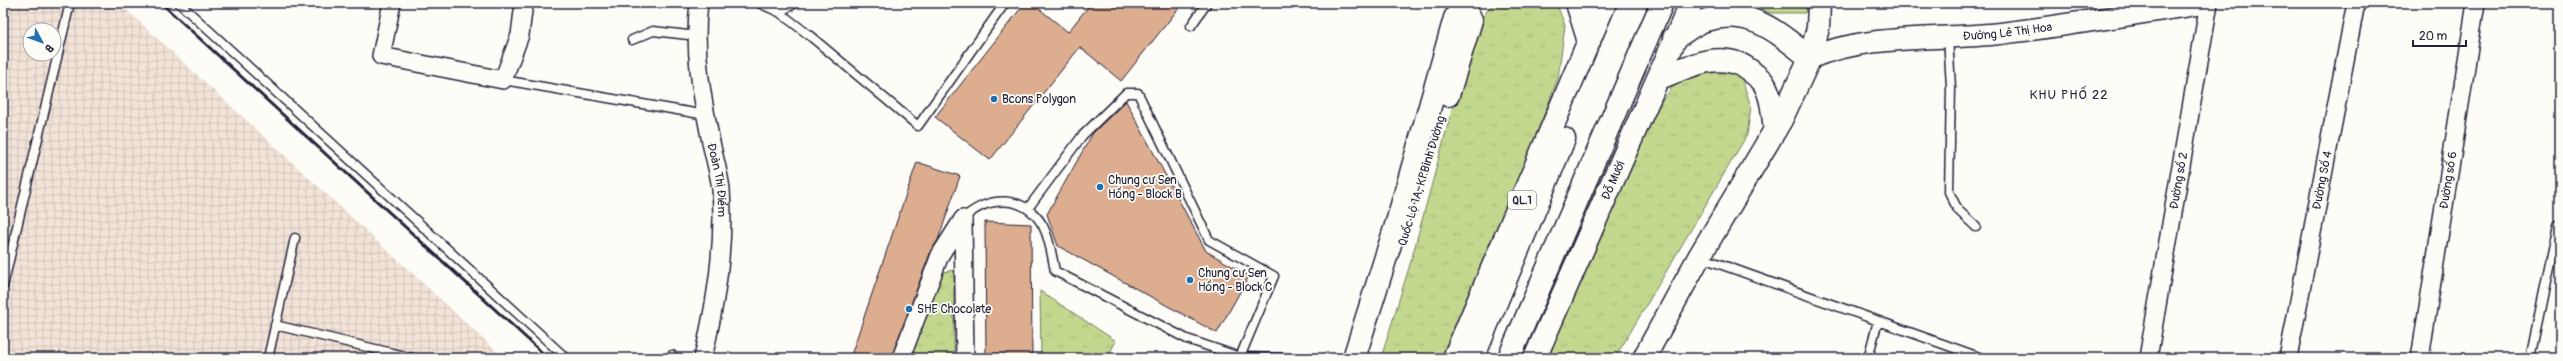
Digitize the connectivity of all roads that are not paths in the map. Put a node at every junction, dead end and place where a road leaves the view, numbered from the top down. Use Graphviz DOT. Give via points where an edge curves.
graph roads {
  1 [pos="70,3"];
  2 [pos="179,3"];
  3 [pos="392,3"];
  4 [pos="524,3"];
  5 [pos="699,3"];
  6 [pos="759,3"];
  7 [pos="796,3"];
  8 [pos="1005,3"];
  9 [pos="1207,3"];
  10 [pos="1577,3"];
  11 [pos="1621,3"];
  12 [pos="1662,3"];
  13 [pos="1691,3"];
  14 [pos="1818,3"];
  15 [pos="2206,3"];
  16 [pos="2209,3"];
  17 [pos="2356,3"];
  18 [pos="2476,3"];
  19 [pos="1464,4"];
  20 [pos="1603,6"];
  21 [pos="779,12"];
  22 [pos="1191,26"];
  23 [pos="697,36"];
  24 [pos="1678,36"];
  25 [pos="1948,37"];
  26 [pos="632,40"];
  27 [pos="1589,42"];
  28 [pos="1638,58"];
  29 [pos="1810,58"];
  30 [pos="1594,68"];
  31 [pos="1660,78"];
  32 [pos="503,80"];
  33 [pos="706,116"];
  34 [pos="1775,130"];
  35 [pos="1029,208"];
  36 [pos="963,219"];
  37 [pos="2558,225"];
  38 [pos="1976,228"];
  39 [pos="295,238"];
  40 [pos="1699,257"];
  41 [pos="3,286"];
  42 [pos="1878,321"];
  43 [pos="275,325"];
  44 [pos="268,358"];
  45 [pos="413,358"];
  46 [pos="566,358"];
  47 [pos="703,358"];
  48 [pos="901,358"];
  49 [pos="965,358"];
  50 [pos="1246,358"];
  51 [pos="1288,358"];
  52 [pos="1354,358"];
  53 [pos="1368,358"];
  54 [pos="1454,358"];
  55 [pos="1473,358"];
  56 [pos="1509,358"];
  57 [pos="1535,358"];
  58 [pos="1644,358"];
  59 [pos="1868,358"];
  60 [pos="1982,358"];
  61 [pos="2148,358"];
  62 [pos="2288,358"];
  63 [pos="2420,358"];
  64 [pos="2530,358"];
  1 -- 41 [label="lane"];
  2 -- 46 [label="lane"];
  3 -- 32 [label="street" via="382,56"];
  4 -- 32 [label="street" via="520,35"];
  5 -- 23 [label="street, Đoàn Thị Điểm"];
  6 -- 21 [label="lane"];
  7 -- 21 [label="lane"];
  8 -- 21 [label="lane" via="918,126"];
  9 -- 22 [label="lane"];
  10 -- 27 [label="highway"];
  11 -- 30 [label="highway, QL.1"];
  12 -- 28 [label="highway"];
  13 -- 24 [label="highway, Đỗ Mười"];
  14 -- 29 [label="highway" via="1818,28"];
  15 -- 25 [label="street, Đường Lê Thị Hoa" via="1995,34"];
  16 -- 61 [label="street, Đường số 2"];
  17 -- 62 [label="street, Đường Số 4"];
  18 -- 63 [label="street, Đường số 6"];
  19 -- 52 [label="highway" via="1454,18 1398,219"];
  19 -- 53 [label="highway, Quốc Lộ 1A, KP.Bình Đường" via="1471,20"];
  20 -- 27 [label="highway, QL.1"];
  20 -- 30 [label="highway"];
  23 -- 26 [label="lane" via="654,31"];
  23 -- 33 [label="street, Đoàn Thị Điểm"];
  24 -- 28 [label="highway"];
  24 -- 29 [label="highway" via="1705,20 1741,15 1769,27"];
  24 -- 31 [label="highway, Đỗ Mười"];
  25 -- 29 [label="street, Đường Lê Thị Hoa" via="1855,44 1832,49"];
  25 -- 38 [label="lane" via="1949,192 1958,210"];
  27 -- 54 [label="highway, QL.1"];
  28 -- 56 [label="highway"];
  29 -- 34 [label="highway"];
  30 -- 55 [label="highway, QL.1"];
  31 -- 34 [label="highway" via="1710,60 1730,60 1747,68 1763,82 1770,101"];
  31 -- 57 [label="highway, Đỗ Mười"];
  32 -- 33 [label="lane"];
  33 -- 47 [label="street, Đoàn Thị Điểm" via="721,188 723,240 716,302"];
  34 -- 40 [label="highway"];
  35 -- 36 [label="lane" via="1003,200 973,208"];
  35 -- 50 [label="lane" via="1044,227 1055,271 1187,339"];
  35 -- 50 [label="lane" via="1082,136 1126,93 1138,92 1209,240 1274,276"];
  36 -- 48 [label="street" via="940,255"];
  36 -- 49 [label="street"];
  37 -- 64 [label="lane"];
  39 -- 43 [label="lane"];
  40 -- 42 [label="lane"];
  40 -- 58 [label="highway"];
  42 -- 59 [label="lane"];
  42 -- 60 [label="lane"];
  43 -- 44 [label="lane"];
  43 -- 45 [label="lane"];
  50 -- 51 [label="lane"];
}
